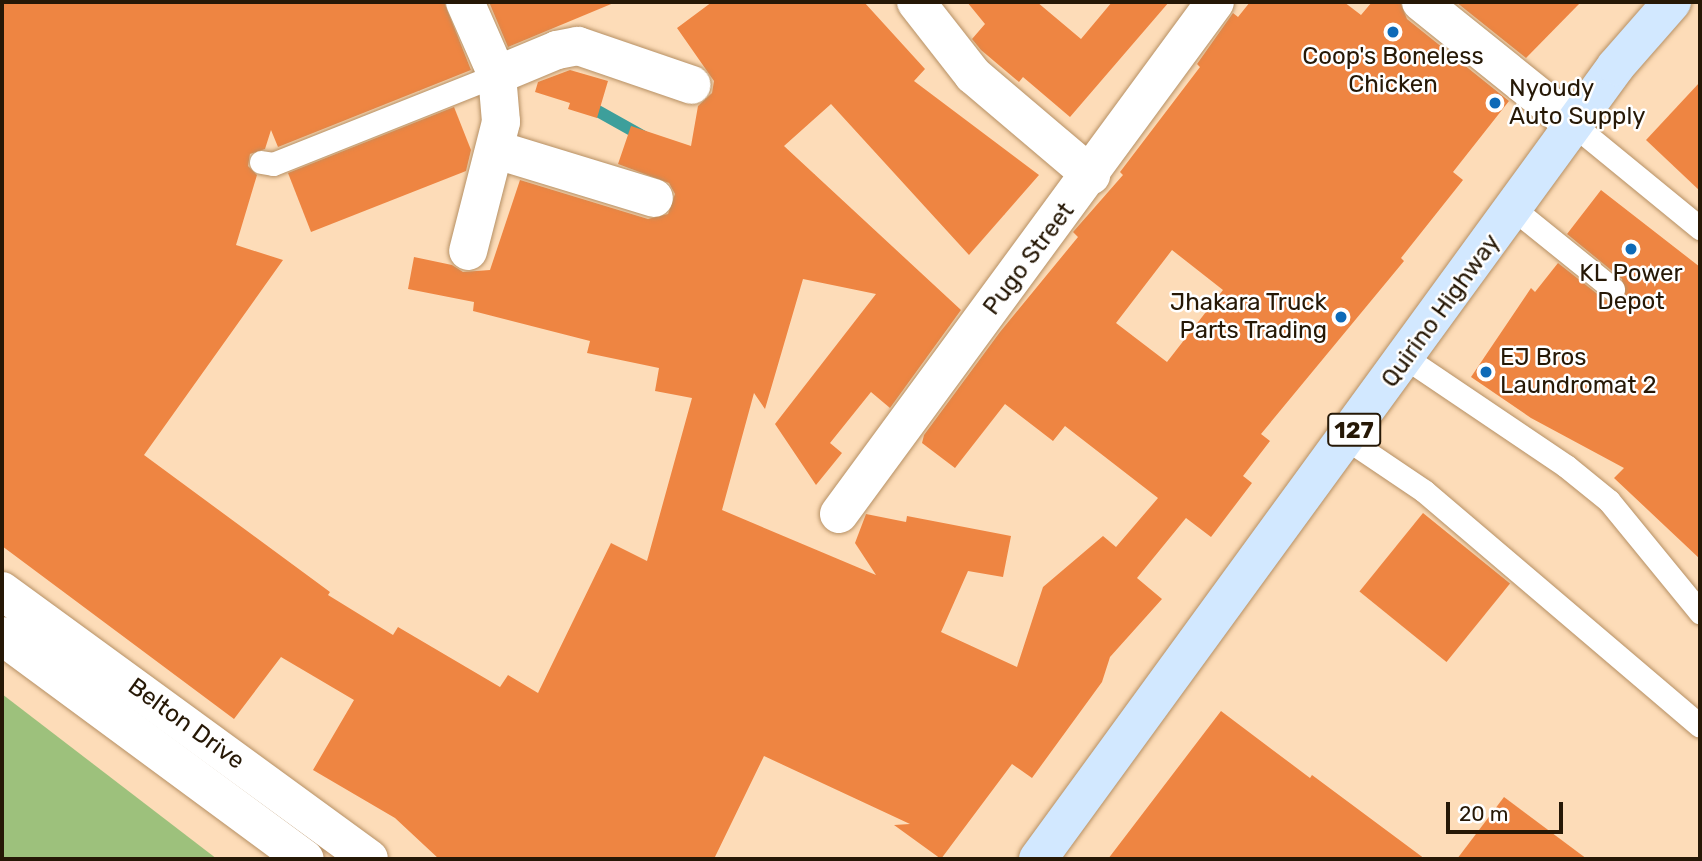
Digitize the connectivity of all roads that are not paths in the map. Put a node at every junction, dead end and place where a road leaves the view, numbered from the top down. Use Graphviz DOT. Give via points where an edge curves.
graph roads {
  1 [pos="465,2"];
  2 [pos="916,2"];
  3 [pos="1215,2"];
  4 [pos="1421,2"];
  5 [pos="1672,2"];
  6 [pos="497,75"];
  7 [pos="692,85"];
  8 [pos="1574,125"];
  9 [pos="496,150"];
  10 [pos="261,162"];
  11 [pos="1091,175"];
  12 [pos="654,198"];
  13 [pos="1514,210"];
  14 [pos="1700,228"];
  15 [pos="468,251"];
  16 [pos="1613,289"];
  17 [pos="1406,358"];
  18 [pos="1347,439"];
  19 [pos="839,514"];
  20 [pos="2,591"];
  21 [pos="1700,612"];
  22 [pos="2,636"];
  23 [pos="1700,726"];
  24 [pos="311,815"];
  25 [pos="295,852"];
  26 [pos="369,859"];
  27 [pos="1038,859"];
  1 -- 6 [label="street"];
  2 -- 11 [label="street" via="982,85"];
  3 -- 11 [label="street, Pugo Street"];
  4 -- 8 [label="street"];
  5 -- 8 [label="main road, Quirino Highway / 127"];
  6 -- 7 [label="street" via="578,46"];
  6 -- 9 [label="street" via="501,122"];
  6 -- 10 [label="lane" via="274,164"];
  8 -- 13 [label="main road, Quirino Highway / 127"];
  8 -- 14 [label="lane"];
  9 -- 12 [label="street"];
  9 -- 15 [label="street"];
  11 -- 19 [label="street, Pugo Street"];
  13 -- 16 [label="lane"];
  13 -- 17 [label="main road, Quirino Highway / 127"];
  17 -- 18 [label="main road, Quirino Highway / 127"];
  17 -- 21 [label="lane" via="1566,466 1609,501"];
  18 -- 23 [label="lane" via="1424,491"];
  18 -- 27 [label="main road, Quirino Highway / 127"];
  20 -- 24 [label="street, Belton Drive"];
  22 -- 25 [label="street, Belton Drive"];
  24 -- 25 [label="street"];
  24 -- 26 [label="street, Belton Drive"];
}
